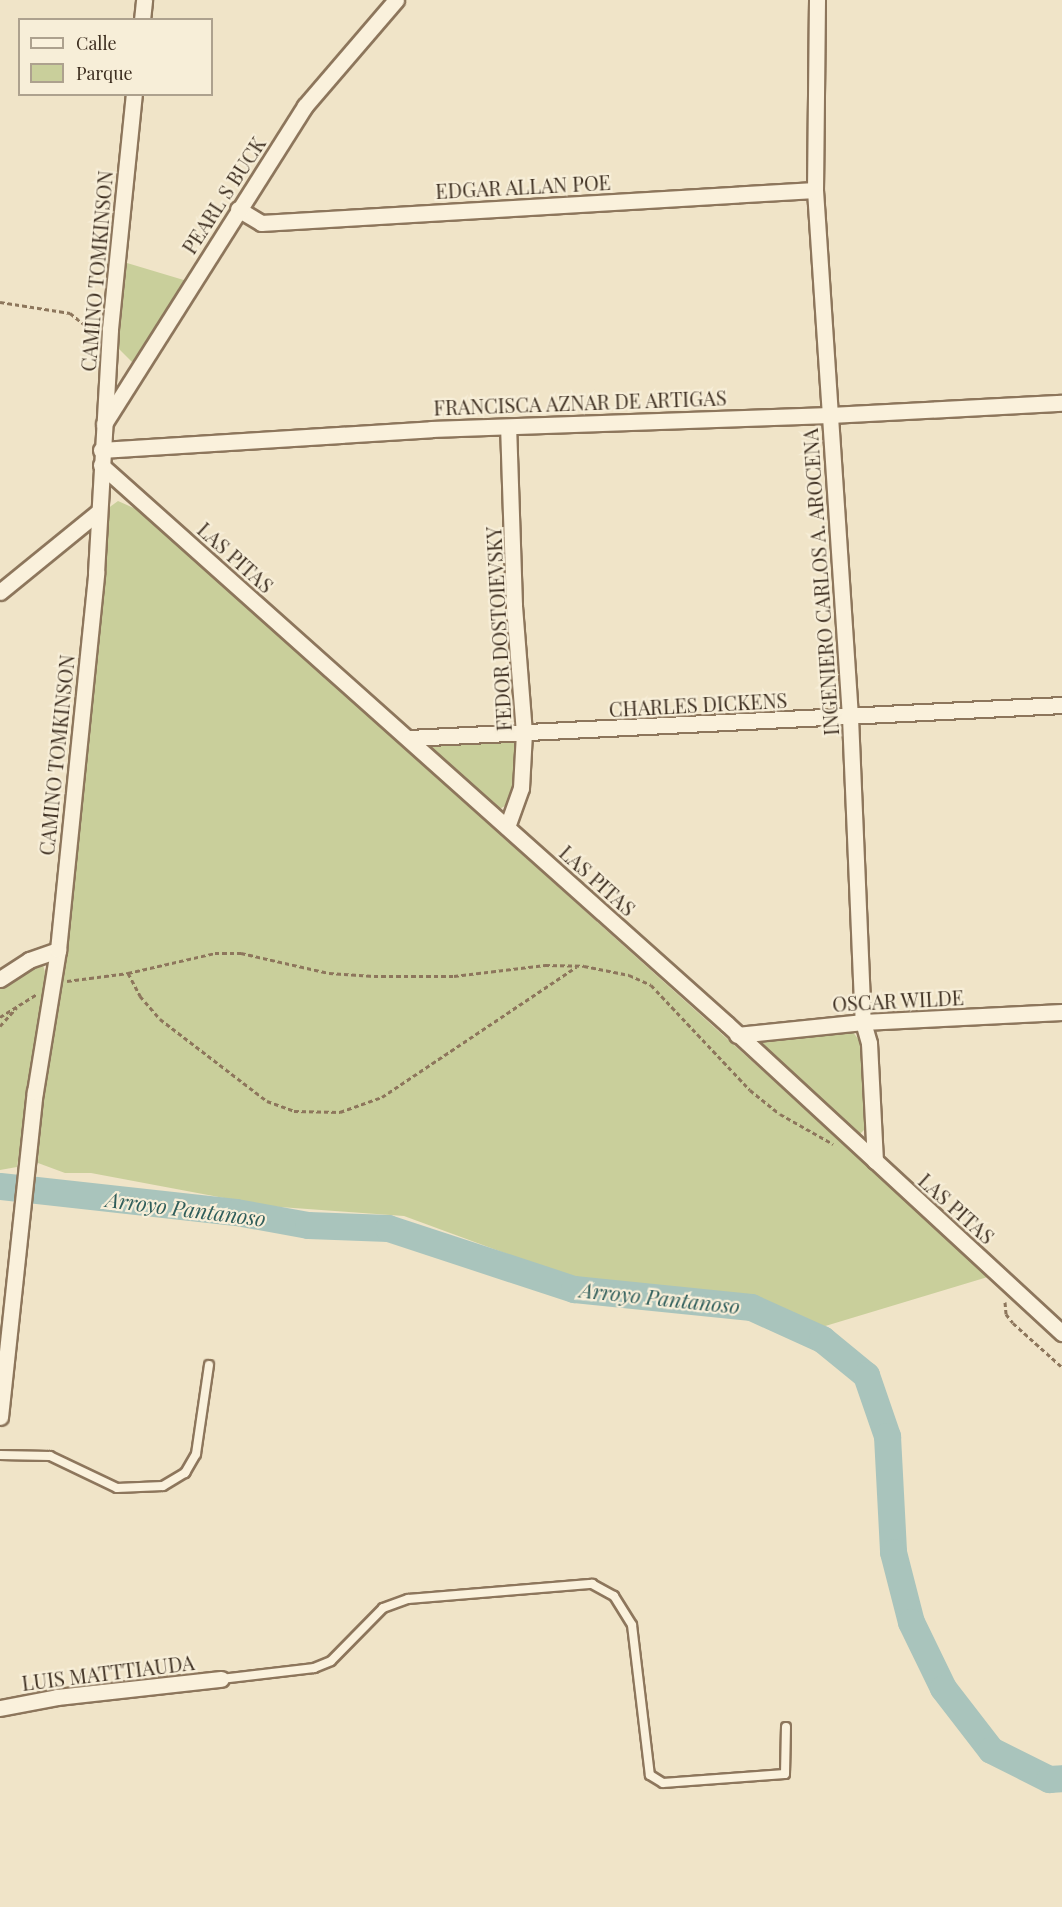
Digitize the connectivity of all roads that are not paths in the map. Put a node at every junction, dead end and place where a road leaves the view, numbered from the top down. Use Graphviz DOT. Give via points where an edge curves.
graph roads {
  1 [pos="144,0"];
  2 [pos="396,0"];
  3 [pos="817,0"];
  4 [pos="142,18"];
  5 [pos="134,96"];
  6 [pos="815,190"];
  7 [pos="238,209"];
  8 [pos="1062,403"];
  9 [pos="830,416"];
  10 [pos="103,426"];
  11 [pos="508,428"];
  12 [pos="101,458"];
  13 [pos="98,512"];
  14 [pos="0,592"];
  15 [pos="1062,705"];
  16 [pos="850,717"];
  17 [pos="524,733"];
  18 [pos="409,738"];
  19 [pos="507,826"];
  20 [pos="58,950"];
  21 [pos="0,979"];
  22 [pos="1062,1012"];
  23 [pos="863,1022"];
  24 [pos="737,1035"];
  25 [pos="875,1161"];
  26 [pos="1055,1318"];
  27 [pos="1062,1333"];
  28 [pos="209,1365"];
  29 [pos="0,1417"];
  30 [pos="0,1455"];
  31 [pos="221,1679"];
  32 [pos="0,1708"];
  33 [pos="786,1727"];
  1 -- 4 [label="street"];
  2 -- 7 [label="street, PEARL S BUCK" via="305,106"];
  3 -- 6 [label="street, INGENIERO CARLOS A. AROCENA"];
  5 -- 10 [label="street, CAMINO TOMKINSON"];
  6 -- 7 [label="street, EDGAR ALLAN POE" via="261,223"];
  6 -- 9 [label="street, INGENIERO CARLOS A. AROCENA"];
  7 -- 10 [label="street, PEARL S BUCK"];
  8 -- 9 [label="street, FRANCISCA AZNAR DE ARTIGAS"];
  9 -- 11 [label="street, FRANCISCA AZNAR DE ARTIGAS"];
  9 -- 16 [label="street, INGENIERO CARLOS A. AROCENA"];
  10 -- 12 [label="street, CAMINO TOMKINSON"];
  11 -- 12 [label="street, FRANCISCA AZNAR DE ARTIGAS" via="431,429"];
  11 -- 17 [label="street, FEDOR DOSTOIEVSKY" via="514,605"];
  12 -- 13 [label="street, CAMINO TOMKINSON"];
  12 -- 18 [label="street, LAS PITAS"];
  13 -- 14 [label="street"];
  13 -- 20 [label="street, CAMINO TOMKINSON" via="96,573"];
  15 -- 16 [label="street, CHARLES DICKENS"];
  16 -- 17 [label="street, CHARLES DICKENS"];
  16 -- 23 [label="street, INGENIERO CARLOS A. AROCENA"];
  17 -- 18 [label="street, CHARLES DICKENS"];
  17 -- 19 [label="street, FEDOR DOSTOIEVSKY" via="521,789"];
  18 -- 19 [label="street, LAS PITAS"];
  19 -- 24 [label="street, LAS PITAS"];
  20 -- 21 [label="street" via="29,960"];
  20 -- 29 [label="street, CAMINO TOMKINSON" via="27,1164"];
  22 -- 23 [label="street, OSCAR WILDE"];
  23 -- 24 [label="street, OSCAR WILDE"];
  23 -- 25 [label="street, INGENIERO CARLOS A. AROCENA" via="869,1043"];
  24 -- 25 [label="street, LAS PITAS"];
  25 -- 26 [label="street, LAS PITAS"];
  26 -- 27 [label="street, LAS PITAS"];
  28 -- 30 [label="lane" via="196,1454 185,1473 163,1485 117,1488 50,1456"];
  31 -- 32 [label="street, LUIS MATTTIAUDA" via="57,1697"];
  31 -- 33 [label="lane" via="314,1668 331,1660 383,1608 408,1599 592,1584 614,1596 632,1625 650,1775 663,1783 785,1773"];
}
